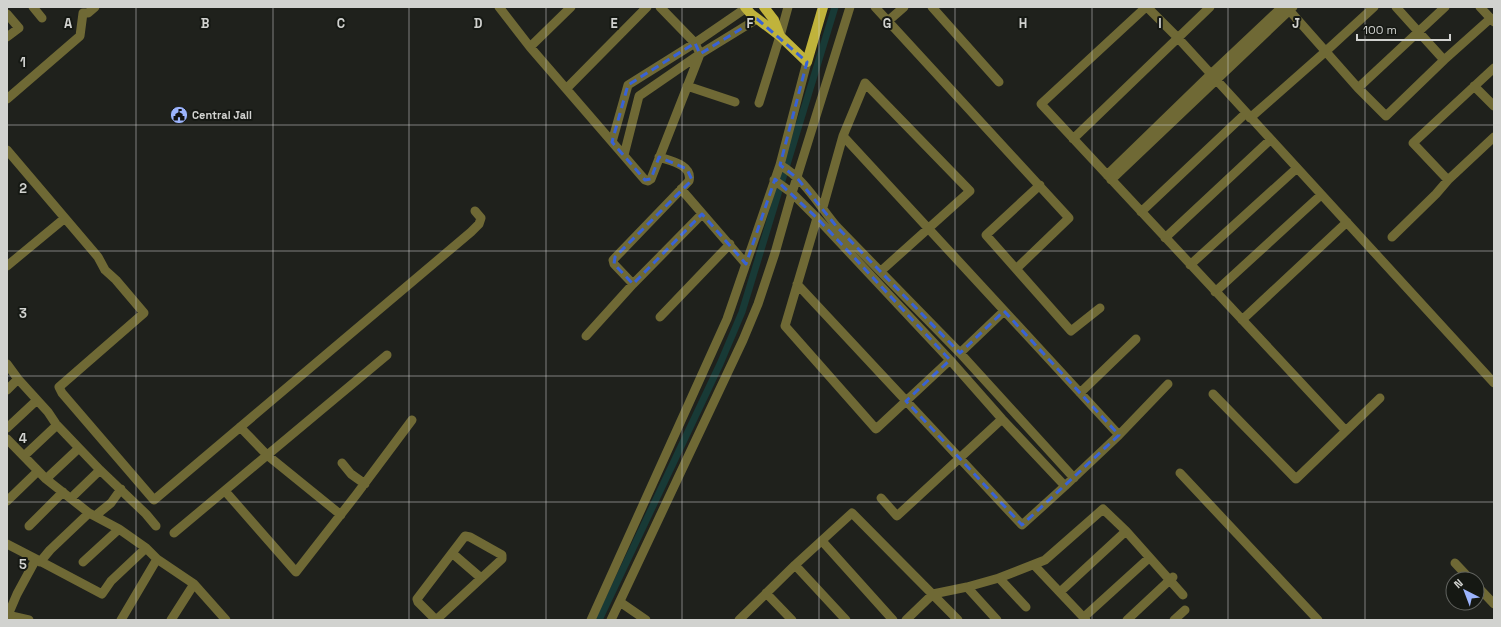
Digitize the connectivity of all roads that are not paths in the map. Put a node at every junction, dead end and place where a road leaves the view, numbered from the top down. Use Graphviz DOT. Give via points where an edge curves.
graph roads {
  1 [pos="33,7"];
  2 [pos="76,7"];
  3 [pos="95,7"];
  4 [pos="499,7"];
  5 [pos="571,7"];
  6 [pos="647,7"];
  7 [pos="660,7"];
  8 [pos="764,7"];
  9 [pos="788,7"];
  10 [pos="823,7"];
  11 [pos="850,7"];
  12 [pos="875,7"];
  13 [pos="904,7"];
  14 [pos="932,7"];
  15 [pos="1146,7"];
  16 [pos="1210,7"];
  17 [pos="1374,7"];
  18 [pos="1396,7"];
  19 [pos="1445,7"];
  20 [pos="1480,7"];
  21 [pos="745,8"];
  22 [pos="1282,9"];
  23 [pos="7,14"];
  24 [pos="83,14"];
  25 [pos="42,18"];
  26 [pos="757,19"];
  27 [pos="1492,20"];
  28 [pos="888,21"];
  29 [pos="1418,32"];
  30 [pos="780,36"];
  31 [pos="7,37"];
  32 [pos="1178,38"];
  33 [pos="695,43"];
  34 [pos="530,46"];
  35 [pos="1325,52"];
  36 [pos="700,54"];
  37 [pos="1444,60"];
  38 [pos="807,62"];
  39 [pos="1494,68"];
  40 [pos="1214,76"];
  41 [pos="998,82"];
  42 [pos="687,86"];
  43 [pos="1474,86"];
  44 [pos="567,88"];
  45 [pos="1358,88"];
  46 [pos="7,99"];
  47 [pos="735,102"];
  48 [pos="759,103"];
  49 [pos="1494,106"];
  50 [pos="1248,116"];
  51 [pos="842,136"];
  52 [pos="1494,137"];
  53 [pos="1073,139"];
  54 [pos="1270,140"];
  55 [pos="612,142"];
  56 [pos="7,150"];
  57 [pos="624,155"];
  58 [pos="659,157"];
  59 [pos="782,166"];
  60 [pos="1297,168"];
  61 [pos="794,176"];
  62 [pos="1109,177"];
  63 [pos="1448,180"];
  64 [pos="776,181"];
  65 [pos="1040,185"];
  66 [pos="681,189"];
  67 [pos="790,191"];
  68 [pos="1321,194"];
  69 [pos="823,207"];
  70 [pos="475,212"];
  71 [pos="1141,212"];
  72 [pos="702,214"];
  73 [pos="65,218"];
  74 [pos="817,218"];
  75 [pos="1347,222"];
  76 [pos="928,229"];
  77 [pos="1392,237"];
  78 [pos="1165,238"];
  79 [pos="730,244"];
  80 [pos="746,264"];
  81 [pos="1190,265"];
  82 [pos="7,266"];
  83 [pos="1016,269"];
  84 [pos="881,271"];
  85 [pos="633,284"];
  86 [pos="797,284"];
  87 [pos="1215,292"];
  88 [pos="1100,308"];
  89 [pos="1004,311"];
  90 [pos="660,317"];
  91 [pos="1242,320"];
  92 [pos="586,336"];
  93 [pos="1136,339"];
  94 [pos="387,354"];
  95 [pos="960,354"];
  96 [pos="950,360"];
  97 [pos="7,364"];
  98 [pos="18,379"];
  99 [pos="1494,383"];
  100 [pos="1168,384"];
  101 [pos="7,390"];
  102 [pos="1080,393"];
  103 [pos="1213,394"];
  104 [pos="1380,398"];
  105 [pos="37,400"];
  106 [pos="906,401"];
  107 [pos="1002,419"];
  108 [pos="412,420"];
  109 [pos="57,425"];
  110 [pos="240,427"];
  111 [pos="7,428"];
  112 [pos="1346,431"];
  113 [pos="1119,435"];
  114 [pos="7,439"];
  115 [pos="14,447"];
  116 [pos="79,448"];
  117 [pos="7,454"];
  118 [pos="267,455"];
  119 [pos="24,456"];
  120 [pos="959,458"];
  121 [pos="342,463"];
  122 [pos="100,470"];
  123 [pos="38,471"];
  124 [pos="1180,473"];
  125 [pos="1074,478"];
  126 [pos="46,479"];
  127 [pos="365,484"];
  128 [pos="1065,486"];
  129 [pos="121,490"];
  130 [pos="225,491"];
  131 [pos="63,492"];
  132 [pos="71,498"];
  133 [pos="881,498"];
  134 [pos="7,500"];
  135 [pos="92,515"];
  136 [pos="341,515"];
  137 [pos="29,526"];
  138 [pos="156,526"];
  139 [pos="120,529"];
  140 [pos="1126,532"];
  141 [pos="174,533"];
  142 [pos="822,541"];
  143 [pos="7,544"];
  144 [pos="146,548"];
  145 [pos="452,553"];
  146 [pos="1149,558"];
  147 [pos="157,559"];
  148 [pos="38,560"];
  149 [pos="83,562"];
  150 [pos="1455,563"];
  151 [pos="795,565"];
  152 [pos="1034,565"];
  153 [pos="1462,571"];
  154 [pos="481,578"];
  155 [pos="999,578"];
  156 [pos="1171,579"];
  157 [pos="194,584"];
  158 [pos="967,587"];
  159 [pos="1060,592"];
  160 [pos="766,593"];
  161 [pos="933,594"];
  162 [pos="1485,594"];
  163 [pos="1183,595"];
  164 [pos="620,602"];
  165 [pos="1494,604"];
  166 [pos="1026,607"];
  167 [pos="1185,610"];
  168 [pos="8,615"];
  169 [pos="1085,619"];
  170 [pos="23,620"];
  171 [pos="121,620"];
  172 [pos="171,620"];
  173 [pos="226,620"];
  174 [pos="436,620"];
  175 [pos="591,620"];
  176 [pos="611,620"];
  177 [pos="646,620"];
  178 [pos="739,620"];
  179 [pos="792,620"];
  180 [pos="846,620"];
  181 [pos="893,620"];
  182 [pos="906,620"];
  183 [pos="958,620"];
  184 [pos="997,620"];
  185 [pos="1127,620"];
  186 [pos="1174,620"];
  187 [pos="1318,620"];
  1 -- 25 [label="street"];
  2 -- 24 [label="street"];
  3 -- 24 [label="street"];
  4 -- 34 [label="street"];
  5 -- 34 [label="street"];
  6 -- 44 [label="street"];
  7 -- 33 [label="street"];
  8 -- 30 [label="main road" via="774,20"];
  9 -- 30 [label="street"];
  10 -- 38 [label="main road"];
  11 -- 61 [label="street"];
  12 -- 28 [label="street"];
  13 -- 28 [label="street"];
  14 -- 41 [label="street"];
  15 -- 32 [label="street"];
  15 -- 53 [label="street" via="1041,104"];
  16 -- 32 [label="street"];
  17 -- 35 [label="street"];
  18 -- 29 [label="street"];
  19 -- 29 [label="street"];
  20 -- 27 [label="street"];
  21 -- 26 [label="main road"];
  21 -- 33 [label="street"];
  22 -- 35 [label="street"];
  22 -- 40 [label="street"];
  22 -- 40 [label="street"];
  23 -- 31 [label="street" via="18,28"];
  24 -- 46 [label="street" via="80,36"];
  26 -- 30 [label="main road"];
  26 -- 36 [label="street"];
  27 -- 37 [label="street"];
  28 -- 65 [label="street"];
  29 -- 37 [label="street"];
  29 -- 45 [label="street"];
  30 -- 38 [label="main road"];
  30 -- 48 [label="street"];
  32 -- 40 [label="street"];
  32 -- 53 [label="street"];
  33 -- 36 [label="street"];
  33 -- 55 [label="street" via="628,86"];
  34 -- 44 [label="street"];
  35 -- 45 [label="street"];
  35 -- 50 [label="street"];
  36 -- 42 [label="street"];
  36 -- 57 [label="street" via="639,96"];
  37 -- 45 [label="street" via="1386,116"];
  38 -- 59 [label="street"];
  39 -- 43 [label="street"];
  40 -- 50 [label="street"];
  40 -- 62 [label="street"];
  42 -- 47 [label="street"];
  42 -- 58 [label="street"];
  43 -- 49 [label="street"];
  43 -- 63 [label="street" via="1413,143"];
  44 -- 55 [label="street"];
  50 -- 54 [label="street"];
  50 -- 71 [label="street"];
  51 -- 69 [label="street"];
  51 -- 76 [label="street"];
  51 -- 76 [label="street" via="865,83 970,191"];
  52 -- 63 [label="street"];
  53 -- 62 [label="street"];
  54 -- 60 [label="street"];
  54 -- 78 [label="street"];
  55 -- 57 [label="street"];
  56 -- 73 [label="street"];
  57 -- 58 [label="street" via="648,182"];
  58 -- 66 [label="street" via="687,169 689,182"];
  59 -- 61 [label="street"];
  59 -- 64 [label="street"];
  60 -- 68 [label="street"];
  60 -- 81 [label="street"];
  61 -- 67 [label="street"];
  61 -- 69 [label="street"];
  62 -- 71 [label="street"];
  63 -- 77 [label="street"];
  64 -- 67 [label="street"];
  64 -- 80 [label="street"];
  65 -- 83 [label="street" via="1069,218"];
  65 -- 83 [label="street" via="986,235"];
  66 -- 72 [label="street"];
  66 -- 85 [label="street" via="613,260"];
  67 -- 74 [label="street"];
  67 -- 164 [label="street" via="775,253 758,304"];
  68 -- 75 [label="street"];
  68 -- 87 [label="street"];
  69 -- 84 [label="street" via="837,227"];
  70 -- 110 [label="street" via="481,218 471,232"];
  71 -- 78 [label="street"];
  72 -- 79 [label="street"];
  72 -- 85 [label="street"];
  73 -- 82 [label="street"];
  73 -- 110 [label="street" via="98,257 105,270 144,313 59,387 62,393 154,500"];
  74 -- 86 [label="street"];
  74 -- 96 [label="street"];
  75 -- 91 [label="street"];
  75 -- 99 [label="street"];
  76 -- 84 [label="street"];
  76 -- 89 [label="street"];
  78 -- 81 [label="street"];
  79 -- 80 [label="street"];
  79 -- 90 [label="street"];
  80 -- 175 [label="street" via="727,319"];
  81 -- 87 [label="street"];
  83 -- 88 [label="street" via="1071,331"];
  84 -- 95 [label="street"];
  85 -- 92 [label="street"];
  86 -- 106 [label="street"];
  86 -- 106 [label="street" via="785,326 876,429"];
  87 -- 91 [label="street"];
  89 -- 95 [label="street"];
  89 -- 102 [label="street"];
  91 -- 112 [label="street"];
  93 -- 102 [label="street"];
  94 -- 118 [label="street"];
  95 -- 125 [label="street"];
  96 -- 106 [label="street"];
  96 -- 107 [label="street"];
  97 -- 98 [label="street"];
  98 -- 101 [label="street"];
  98 -- 105 [label="street"];
  100 -- 113 [label="street"];
  102 -- 113 [label="street"];
  103 -- 112 [label="street" via="1296,479"];
  104 -- 112 [label="street"];
  105 -- 109 [label="street"];
  105 -- 111 [label="street"];
  106 -- 120 [label="street"];
  107 -- 120 [label="street"];
  107 -- 128 [label="street"];
  108 -- 127 [label="street"];
  109 -- 116 [label="street"];
  109 -- 119 [label="street"];
  110 -- 118 [label="street"];
  113 -- 125 [label="street"];
  114 -- 115 [label="street"];
  115 -- 117 [label="street"];
  115 -- 119 [label="street"];
  116 -- 122 [label="street"];
  116 -- 126 [label="street"];
  118 -- 130 [label="street"];
  118 -- 136 [label="street"];
  119 -- 123 [label="street"];
  120 -- 128 [label="street" via="1022,525"];
  120 -- 133 [label="street" via="897,516"];
  121 -- 127 [label="street" via="351,474"];
  122 -- 129 [label="street"];
  122 -- 132 [label="street"];
  123 -- 126 [label="street"];
  123 -- 134 [label="street"];
  124 -- 187 [label="street"];
  125 -- 128 [label="street"];
  126 -- 131 [label="street"];
  127 -- 136 [label="street"];
  129 -- 135 [label="street" via="111,502"];
  129 -- 138 [label="street"];
  130 -- 136 [label="street" via="296,572"];
  130 -- 141 [label="street"];
  131 -- 132 [label="street"];
  131 -- 137 [label="street"];
  132 -- 135 [label="street"];
  135 -- 139 [label="street"];
  135 -- 148 [label="street"];
  139 -- 144 [label="street"];
  139 -- 149 [label="street"];
  140 -- 146 [label="street"];
  140 -- 152 [label="street" via="1103,509 1045,560"];
  140 -- 159 [label="street"];
  142 -- 151 [label="street"];
  142 -- 161 [label="street" via="852,513"];
  142 -- 181 [label="street"];
  143 -- 148 [label="street"];
  144 -- 147 [label="street"];
  144 -- 148 [label="street" via="102,594"];
  145 -- 154 [label="street"];
  145 -- 154 [label="street" via="468,536 502,555 502,559"];
  145 -- 174 [label="street" via="417,599"];
  146 -- 156 [label="street"];
  146 -- 169 [label="street"];
  147 -- 157 [label="street"];
  147 -- 171 [label="street"];
  148 -- 168 [label="street" via="17,594"];
  150 -- 153 [label="street"];
  151 -- 160 [label="street"];
  151 -- 180 [label="street"];
  152 -- 155 [label="street"];
  152 -- 159 [label="street"];
  154 -- 174 [label="street"];
  155 -- 158 [label="street"];
  155 -- 166 [label="street"];
  156 -- 163 [label="street"];
  156 -- 185 [label="street"];
  157 -- 172 [label="street"];
  157 -- 173 [label="street"];
  158 -- 161 [label="street"];
  158 -- 184 [label="street"];
  159 -- 169 [label="street"];
  160 -- 178 [label="street"];
  160 -- 179 [label="street"];
  161 -- 182 [label="street"];
  161 -- 183 [label="street"];
  162 -- 165 [label="street"];
  164 -- 176 [label="street"];
  164 -- 177 [label="street"];
  167 -- 186 [label="street"];
  168 -- 170 [label="street"];
}
